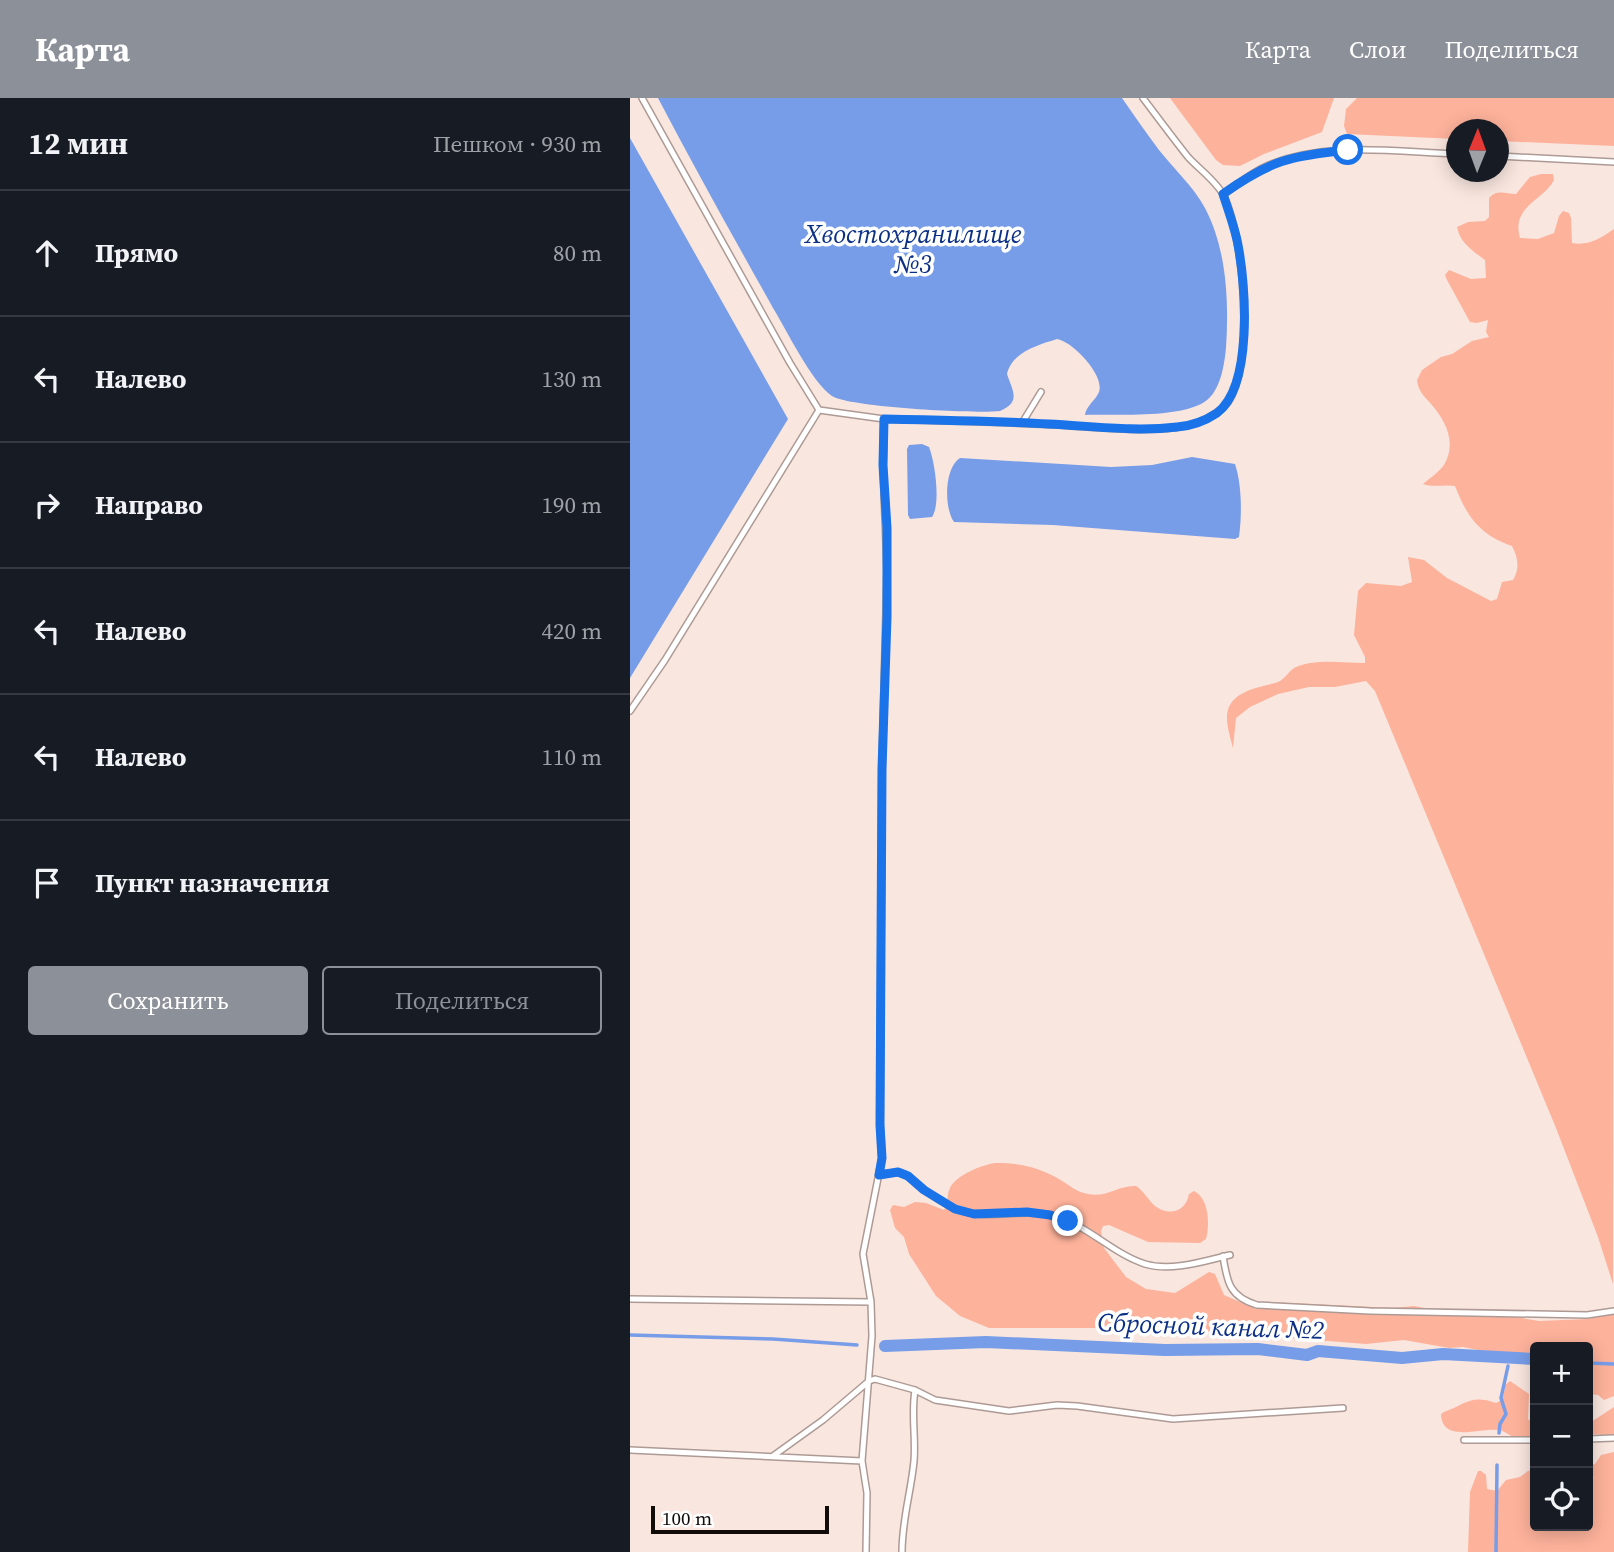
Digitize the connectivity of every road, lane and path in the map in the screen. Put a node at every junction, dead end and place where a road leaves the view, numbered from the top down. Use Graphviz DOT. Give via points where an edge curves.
graph roads {
  1 [pos="642,98"];
  2 [pos="1143,98"];
  3 [pos="1446,154"];
  4 [pos="1509,157"];
  5 [pos="1614,162"];
  6 [pos="1223,194"];
  7 [pos="1041,392"];
  8 [pos="819,410"];
  9 [pos="884,419"];
  10 [pos="1021,423"];
  11 [pos="630,711"];
  12 [pos="879,1175"];
  13 [pos="630,1299"];
  14 [pos="871,1302"];
  15 [pos="1614,1311"];
  16 [pos="869,1381"];
  17 [pos="915,1390"];
  18 [pos="1343,1408"];
  19 [pos="1614,1438"];
  20 [pos="1593,1439"];
  21 [pos="1464,1440"];
  22 [pos="1530,1440"];
  23 [pos="630,1450"];
  24 [pos="774,1456"];
  25 [pos="862,1461"];
  26 [pos="866,1552"];
  27 [pos="902,1552"];
  1 -- 8 [label="lane"];
  2 -- 6 [label="lane"];
  3 -- 6 [label="lane" via="1348,150 1299,155 1253,173"];
  4 -- 5 [label="lane"];
  6 -- 10 [label="lane" via="1243,279 1241,359 1230,401 1196,424 1177,427"];
  7 -- 10 [label="lane"];
  8 -- 9 [label="lane"];
  8 -- 11 [label="lane"];
  9 -- 10 [label="lane"];
  9 -- 12 [label="lane" via="887,617"];
  12 -- 14 [label="lane" via="863,1254"];
  12 -- 15 [label="lane" via="898,1172 908,1176 955,1209 974,1214 1050,1215 1147,1264 1173,1267 1226,1256 1235,1294 1257,1305 1587,1315"];
  13 -- 14 [label="lane"];
  14 -- 16 [label="lane"];
  16 -- 17 [label="lane"];
  16 -- 24 [label="lane"];
  16 -- 25 [label="lane"];
  17 -- 18 [label="lane" via="935,1400 1009,1411 1067,1405 1173,1419"];
  17 -- 27 [label="lane" via="914,1460"];
  19 -- 20 [label="lane"];
  21 -- 22 [label="lane"];
  23 -- 24 [label="lane"];
  24 -- 25 [label="lane"];
  25 -- 26 [label="lane" via="867,1493"];
}
